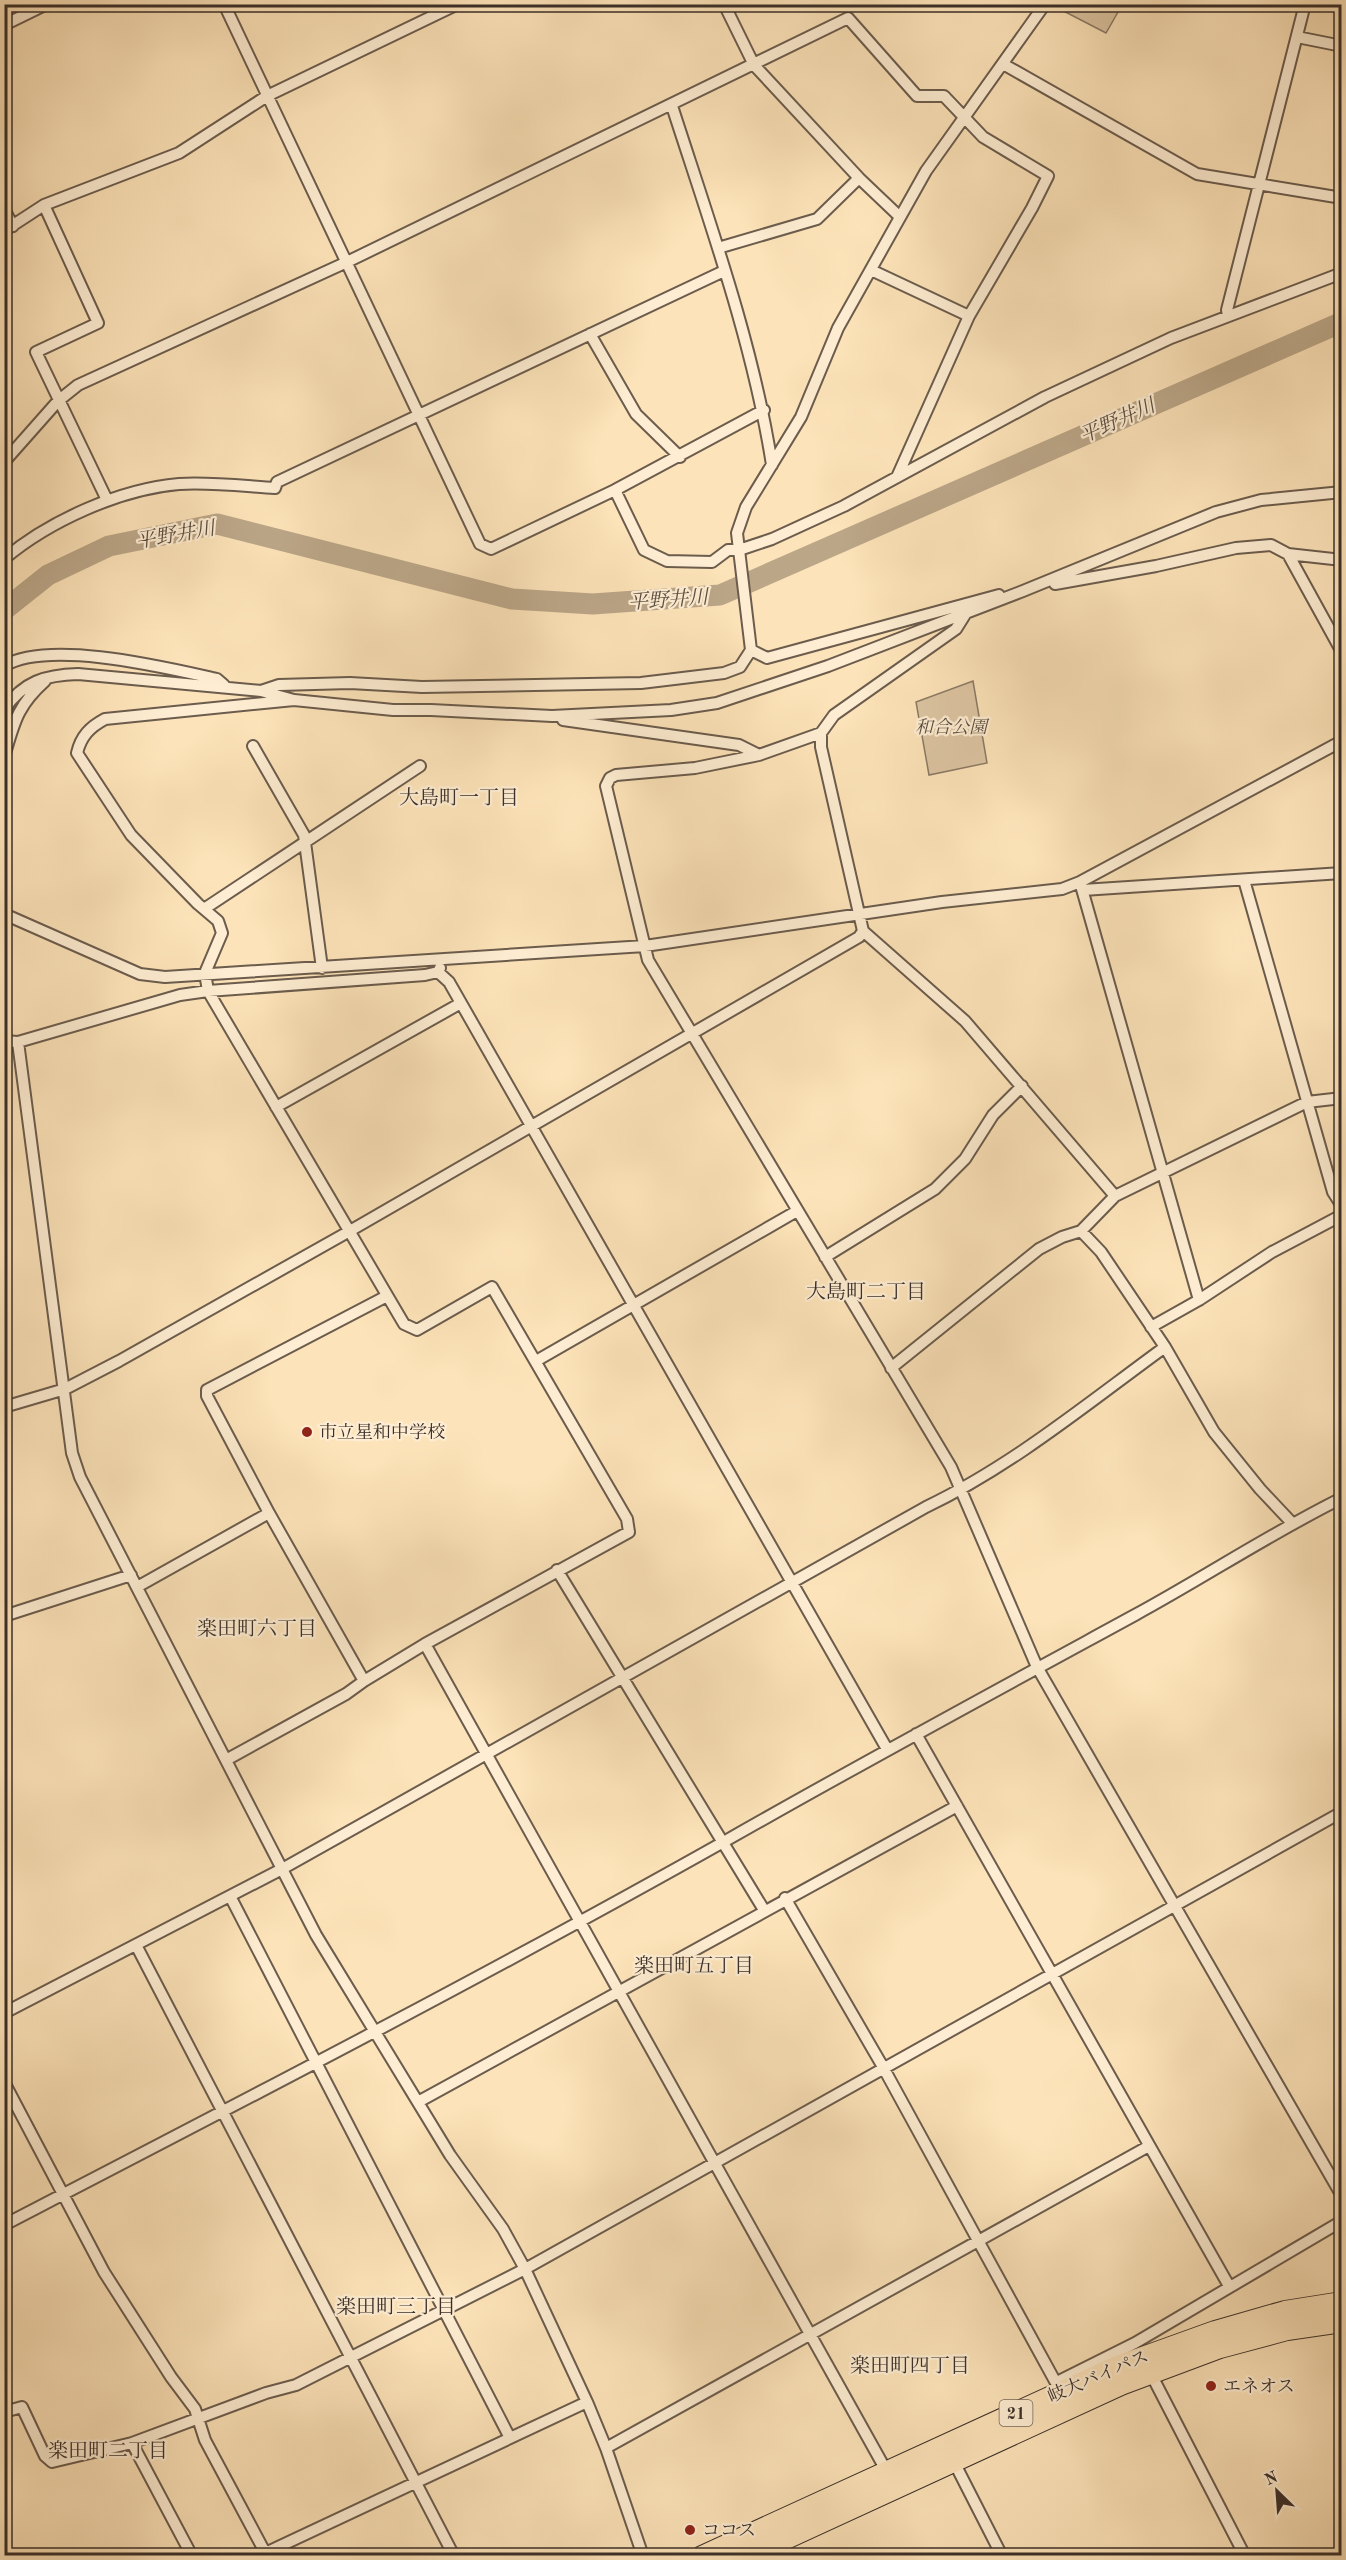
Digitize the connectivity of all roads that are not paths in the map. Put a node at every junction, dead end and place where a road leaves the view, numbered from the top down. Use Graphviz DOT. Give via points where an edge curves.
graph roads {
  1 [pos="47,4"];
  2 [pos="224,4"];
  3 [pos="458,4"];
  4 [pos="724,4"];
  5 [pos="1045,4"];
  6 [pos="1305,4"];
  7 [pos="4,25"];
  8 [pos="1297,37"];
  9 [pos="1341,46"];
  10 [pos="1003,64"];
  11 [pos="754,65"];
  12 [pos="267,96"];
  13 [pos="672,106"];
  14 [pos="966,119"];
  15 [pos="860,178"];
  16 [pos="1259,184"];
  17 [pos="1341,198"];
  18 [pos="44,205"];
  19 [pos="4,209"];
  20 [pos="900,217"];
  21 [pos="9,229"];
  22 [pos="718,248"];
  23 [pos="347,262"];
  24 [pos="871,270"];
  25 [pos="724,271"];
  26 [pos="1341,273"];
  27 [pos="969,316"];
  28 [pos="1228,316"];
  29 [pos="590,334"];
  30 [pos="58,400"];
  31 [pos="764,410"];
  32 [pos="420,414"];
  33 [pos="680,457"];
  34 [pos="4,462"];
  35 [pos="772,465"];
  36 [pos="897,477"];
  37 [pos="615,490"];
  38 [pos="1341,492"];
  39 [pos="107,500"];
  40 [pos="1288,554"];
  41 [pos="739,555"];
  42 [pos="4,559"];
  43 [pos="1341,560"];
  44 [pos="1023,591"];
  45 [pos="966,613"];
  46 [pos="751,650"];
  47 [pos="1341,652"];
  48 [pos="4,666"];
  49 [pos="52,675"];
  50 [pos="226,687"];
  51 [pos="261,691"];
  52 [pos="294,700"];
  53 [pos="4,710"];
  54 [pos="552,716"];
  55 [pos="821,733"];
  56 [pos="1341,741"];
  57 [pos="253,746"];
  58 [pos="759,755"];
  59 [pos="4,757"];
  60 [pos="420,765"];
  61 [pos="305,842"];
  62 [pos="1341,873"];
  63 [pos="1244,880"];
  64 [pos="1082,886"];
  65 [pos="204,909"];
  66 [pos="4,914"];
  67 [pos="859,916"];
  68 [pos="864,931"];
  69 [pos="645,946"];
  70 [pos="445,960"];
  71 [pos="322,968"];
  72 [pos="438,972"];
  73 [pos="205,973"];
  74 [pos="208,991"];
  75 [pos="460,1003"];
  76 [pos="692,1034"];
  77 [pos="4,1041"];
  78 [pos="18,1042"];
  79 [pos="1022,1086"];
  80 [pos="1341,1098"];
  81 [pos="1307,1102"];
  82 [pos="276,1107"];
  83 [pos="532,1126"];
  84 [pos="1164,1171"];
  85 [pos="1115,1196"];
  86 [pos="1341,1206"];
  87 [pos="797,1211"];
  88 [pos="1341,1215"];
  89 [pos="1081,1231"];
  90 [pos="348,1232"];
  91 [pos="825,1257"];
  92 [pos="387,1296"];
  93 [pos="1199,1300"];
  94 [pos="635,1305"];
  95 [pos="1151,1327"];
  96 [pos="1165,1347"];
  97 [pos="536,1361"];
  98 [pos="891,1368"];
  99 [pos="65,1389"];
  100 [pos="4,1407"];
  101 [pos="961,1490"];
  102 [pos="1341,1498"];
  103 [pos="269,1513"];
  104 [pos="1292,1523"];
  105 [pos="557,1570"];
  106 [pos="130,1575"];
  107 [pos="794,1582"];
  108 [pos="136,1587"];
  109 [pos="4,1616"];
  110 [pos="425,1644"];
  111 [pos="1038,1667"];
  112 [pos="624,1678"];
  113 [pos="364,1681"];
  114 [pos="916,1734"];
  115 [pos="887,1749"];
  116 [pos="485,1755"];
  117 [pos="226,1760"];
  118 [pos="957,1806"];
  119 [pos="1341,1812"];
  120 [pos="724,1841"];
  121 [pos="282,1869"];
  122 [pos="230,1896"];
  123 [pos="785,1898"];
  124 [pos="1175,1905"];
  125 [pos="764,1910"];
  126 [pos="579,1921"];
  127 [pos="136,1945"];
  128 [pos="1052,1973"];
  129 [pos="618,1991"];
  130 [pos="4,2013"];
  131 [pos="376,2033"];
  132 [pos="315,2063"];
  133 [pos="883,2067"];
  134 [pos="4,2082"];
  135 [pos="418,2102"];
  136 [pos="224,2111"];
  137 [pos="1149,2146"];
  138 [pos="714,2163"];
  139 [pos="63,2194"];
  140 [pos="1341,2196"];
  141 [pos="1341,2221"];
  142 [pos="4,2225"];
  143 [pos="978,2243"];
  144 [pos="525,2269"];
  145 [pos="1229,2286"];
  146 [pos="1341,2302"];
  147 [pos="445,2310"];
  148 [pos="1341,2322"];
  149 [pos="811,2336"];
  150 [pos="351,2358"];
  151 [pos="1151,2374"];
  152 [pos="1059,2387"];
  153 [pos="587,2402"];
  154 [pos="4,2412"];
  155 [pos="199,2418"];
  156 [pos="510,2438"];
  157 [pos="132,2443"];
  158 [pos="606,2448"];
  159 [pos="954,2462"];
  160 [pos="887,2472"];
  161 [pos="415,2482"];
  162 [pos="4,2547"];
  163 [pos="264,2555"];
  164 [pos="7,2556"];
  165 [pos="192,2556"];
  166 [pos="454,2556"];
  167 [pos="644,2556"];
  168 [pos="702,2556"];
  169 [pos="749,2556"];
  170 [pos="1002,2556"];
  171 [pos="1245,2556"];
  1 -- 7 [label="street"];
  2 -- 12 [label="street"];
  3 -- 12 [label="street"];
  4 -- 11 [label="street"];
  5 -- 10 [label="street"];
  6 -- 8 [label="street"];
  8 -- 9 [label="street"];
  8 -- 16 [label="street"];
  10 -- 14 [label="street"];
  10 -- 16 [label="street" via="1197,174"];
  11 -- 13 [label="street"];
  11 -- 14 [label="street" via="849,18 917,96 944,96"];
  11 -- 15 [label="street"];
  12 -- 18 [label="street" via="179,153"];
  12 -- 23 [label="street"];
  13 -- 22 [label="street"];
  13 -- 23 [label="street"];
  14 -- 20 [label="street" via="926,171"];
  14 -- 27 [label="street" via="983,137 1048,176"];
  15 -- 20 [label="street"];
  15 -- 22 [label="street" via="817,219"];
  16 -- 17 [label="street"];
  16 -- 28 [label="street"];
  18 -- 21 [label="street"];
  18 -- 30 [label="street" via="98,323 36,352"];
  19 -- 21 [label="street"];
  20 -- 24 [label="street"];
  22 -- 25 [label="street"];
  23 -- 30 [label="street" via="78,386"];
  23 -- 32 [label="street"];
  24 -- 27 [label="street"];
  24 -- 35 [label="street" via="838,328 801,417"];
  25 -- 29 [label="street"];
  25 -- 31 [label="street"];
  26 -- 28 [label="street"];
  27 -- 36 [label="street"];
  28 -- 36 [label="street" via="1045,397"];
  29 -- 32 [label="street"];
  29 -- 33 [label="street" via="636,414"];
  30 -- 34 [label="street"];
  30 -- 39 [label="street"];
  31 -- 33 [label="street"];
  31 -- 35 [label="street"];
  32 -- 37 [label="street" via="480,544 490,549"];
  32 -- 39 [label="street" via="277,482 275,488 180,484"];
  33 -- 37 [label="street"];
  35 -- 41 [label="street" via="746,507 737,533"];
  36 -- 41 [label="street"];
  37 -- 41 [label="street" via="644,550 667,561 712,562 728,550"];
  38 -- 44 [label="street" via="1261,500 1216,512"];
  39 -- 42 [label="street" via="37,536"];
  40 -- 43 [label="street"];
  40 -- 44 [label="street" via="1271,545 1236,548"];
  40 -- 47 [label="street"];
  41 -- 46 [label="street"];
  44 -- 45 [label="street"];
  44 -- 46 [label="street" via="766,658"];
  45 -- 54 [label="street" via="717,703 623,714"];
  45 -- 55 [label="street" via="956,629 834,715"];
  46 -- 51 [label="street" via="740,667 724,672 641,683 422,687 350,683 279,685"];
  48 -- 50 [label="street" via="33,656 91,656 218,679"];
  49 -- 50 [label="street"];
  49 -- 53 [label="street" via="22,690"];
  49 -- 59 [label="street" via="18,711"];
  50 -- 51 [label="street"];
  51 -- 52 [label="street"];
  52 -- 54 [label="street" via="393,710"];
  52 -- 65 [label="street" via="105,719 93,725 80,740 78,753 131,835"];
  54 -- 58 [label="street" via="574,723 739,745"];
  55 -- 58 [label="street"];
  55 -- 67 [label="street"];
  56 -- 64 [label="street"];
  57 -- 61 [label="street"];
  58 -- 69 [label="street" via="695,768 610,778 606,786"];
  60 -- 61 [label="street"];
  61 -- 65 [label="street"];
  61 -- 71 [label="street"];
  62 -- 63 [label="street"];
  63 -- 64 [label="street"];
  63 -- 81 [label="street"];
  64 -- 67 [label="street"];
  64 -- 84 [label="street"];
  65 -- 73 [label="street" via="218,921 222,933"];
  66 -- 73 [label="street" via="140,974 165,977"];
  67 -- 68 [label="street"];
  67 -- 69 [label="street"];
  68 -- 76 [label="street"];
  68 -- 79 [label="street" via="965,1021"];
  69 -- 70 [label="street"];
  69 -- 76 [label="street" via="648,960"];
  70 -- 71 [label="street"];
  70 -- 72 [label="street"];
  71 -- 73 [label="street"];
  72 -- 74 [label="street"];
  72 -- 75 [label="street"];
  73 -- 74 [label="street"];
  74 -- 78 [label="street" via="180,995"];
  74 -- 82 [label="street"];
  75 -- 82 [label="street"];
  75 -- 83 [label="street"];
  76 -- 83 [label="street"];
  76 -- 87 [label="street"];
  77 -- 78 [label="street"];
  78 -- 99 [label="street"];
  79 -- 85 [label="street"];
  79 -- 91 [label="street" via="993,1115 965,1159 935,1189"];
  80 -- 81 [label="street"];
  81 -- 84 [label="street"];
  81 -- 86 [label="street" via="1333,1192"];
  82 -- 90 [label="street"];
  83 -- 90 [label="street"];
  83 -- 94 [label="street"];
  84 -- 85 [label="street"];
  84 -- 93 [label="street"];
  85 -- 89 [label="street"];
  87 -- 91 [label="street"];
  87 -- 94 [label="street"];
  88 -- 93 [label="street" via="1272,1252"];
  89 -- 95 [label="street" via="1101,1252"];
  89 -- 98 [label="street" via="1039,1249"];
  90 -- 92 [label="street"];
  90 -- 99 [label="street"];
  91 -- 98 [label="street"];
  92 -- 97 [label="street" via="404,1324 417,1330 492,1287"];
  92 -- 103 [label="street" via="207,1390"];
  93 -- 95 [label="street"];
  94 -- 97 [label="street"];
  94 -- 107 [label="street"];
  95 -- 96 [label="street"];
  96 -- 101 [label="street"];
  96 -- 104 [label="street" via="1214,1432"];
  97 -- 105 [label="street" via="627,1519 629,1532"];
  98 -- 101 [label="street"];
  99 -- 100 [label="street"];
  99 -- 106 [label="street" via="72,1453 80,1477"];
  101 -- 107 [label="street"];
  101 -- 111 [label="street"];
  102 -- 104 [label="street"];
  103 -- 108 [label="street"];
  103 -- 113 [label="street"];
  104 -- 111 [label="street"];
  105 -- 110 [label="street"];
  105 -- 112 [label="street"];
  106 -- 108 [label="street"];
  106 -- 109 [label="street"];
  107 -- 112 [label="street"];
  107 -- 115 [label="street"];
  108 -- 117 [label="street"];
  110 -- 113 [label="street"];
  110 -- 116 [label="street"];
  111 -- 114 [label="street"];
  111 -- 124 [label="street"];
  112 -- 116 [label="street"];
  112 -- 120 [label="street"];
  113 -- 117 [label="street"];
  114 -- 115 [label="street"];
  114 -- 118 [label="street"];
  115 -- 120 [label="street"];
  116 -- 121 [label="street"];
  116 -- 126 [label="street"];
  117 -- 121 [label="street"];
  118 -- 123 [label="street"];
  118 -- 128 [label="street"];
  119 -- 124 [label="street"];
  120 -- 125 [label="street"];
  120 -- 126 [label="street"];
  121 -- 122 [label="street"];
  121 -- 131 [label="street" via="316,1935"];
  122 -- 127 [label="street"];
  122 -- 132 [label="street"];
  123 -- 125 [label="street"];
  123 -- 133 [label="street"];
  124 -- 128 [label="street"];
  124 -- 140 [label="street"];
  125 -- 129 [label="street"];
  126 -- 129 [label="street"];
  126 -- 131 [label="street"];
  127 -- 130 [label="street"];
  127 -- 136 [label="street"];
  128 -- 133 [label="street"];
  128 -- 137 [label="street"];
  129 -- 135 [label="street"];
  129 -- 138 [label="street"];
  131 -- 132 [label="street"];
  131 -- 135 [label="street"];
  132 -- 136 [label="street"];
  132 -- 147 [label="street"];
  133 -- 138 [label="street"];
  133 -- 143 [label="street"];
  134 -- 139 [label="street"];
  135 -- 144 [label="street" via="503,2229"];
  136 -- 139 [label="street"];
  136 -- 150 [label="street"];
  137 -- 143 [label="street"];
  137 -- 145 [label="street"];
  138 -- 144 [label="street"];
  138 -- 149 [label="street"];
  139 -- 142 [label="street"];
  139 -- 155 [label="street" via="127,2311"];
  141 -- 145 [label="street"];
  143 -- 149 [label="street"];
  143 -- 152 [label="street"];
  144 -- 147 [label="street"];
  144 -- 153 [label="street"];
  145 -- 152 [label="street"];
  146 -- 152 [label="highway, 岐大バイパス / 21" via="1285,2311 1215,2331"];
  147 -- 150 [label="street"];
  147 -- 156 [label="street"];
  148 -- 151 [label="highway, 岐大バイパス / 21" via="1287,2330 1220,2348"];
  149 -- 158 [label="street"];
  149 -- 160 [label="street"];
  150 -- 155 [label="street" via="297,2385"];
  150 -- 161 [label="street"];
  151 -- 159 [label="highway, 岐大バイパス / 21"];
  151 -- 171 [label="street"];
  152 -- 160 [label="highway, 岐大バイパス / 21"];
  153 -- 156 [label="street"];
  153 -- 158 [label="street"];
  154 -- 157 [label="street" via="22,2407 45,2456 52,2462"];
  155 -- 157 [label="street"];
  155 -- 163 [label="street" via="205,2440"];
  156 -- 161 [label="street"];
  157 -- 165 [label="street"];
  158 -- 167 [label="street"];
  159 -- 169 [label="highway, 岐大バイパス / 21"];
  159 -- 170 [label="street"];
  160 -- 168 [label="highway, 岐大バイパス / 21"];
  161 -- 163 [label="street"];
  161 -- 166 [label="street"];
  162 -- 164 [label="street"];
}
